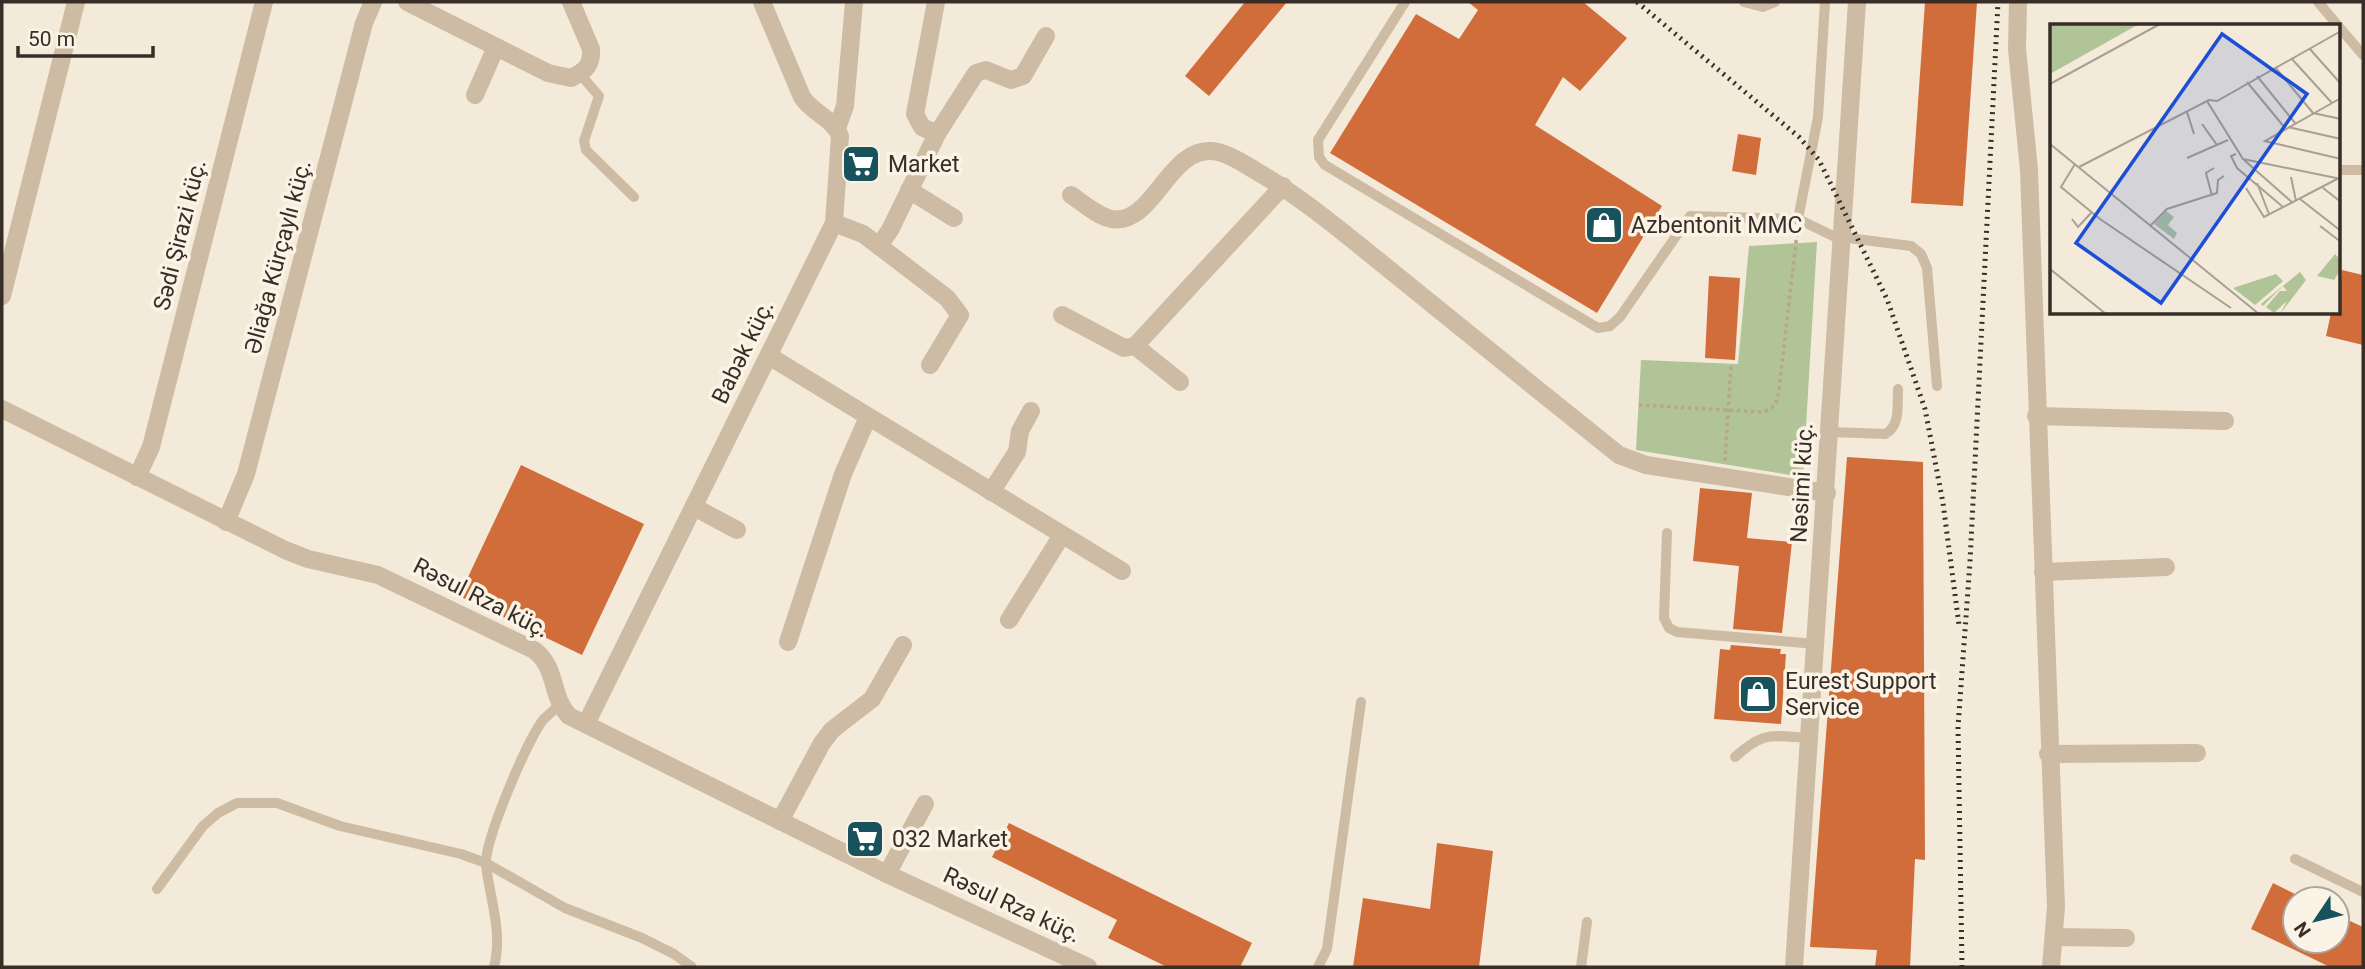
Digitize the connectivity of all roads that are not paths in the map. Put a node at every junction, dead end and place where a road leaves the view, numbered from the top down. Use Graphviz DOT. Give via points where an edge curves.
graph roads {
  1 [pos="76,2"];
  2 [pos="264,2"];
  3 [pos="373,2"];
  4 [pos="407,2"];
  5 [pos="571,2"];
  6 [pos="762,2"];
  7 [pos="854,2"];
  8 [pos="936,2"];
  9 [pos="1405,2"];
  10 [pos="1744,2"];
  11 [pos="1774,2"];
  12 [pos="1825,2"];
  13 [pos="1857,2"];
  14 [pos="2018,2"];
  15 [pos="2318,2"];
  16 [pos="2337,24"];
  17 [pos="2340,28"];
  18 [pos="1046,36"];
  19 [pos="496,47"];
  20 [pos="2363,55"];
  21 [pos="580,74"];
  22 [pos="475,95"];
  23 [pos="837,128"];
  24 [pos="937,134"];
  25 [pos="2340,170"];
  26 [pos="2363,170"];
  27 [pos="1283,186"];
  28 [pos="909,190"];
  29 [pos="1071,195"];
  30 [pos="634,197"];
  31 [pos="954,218"];
  32 [pos="1798,219"];
  33 [pos="834,223"];
  34 [pos="1841,237"];
  35 [pos="880,246"];
  36 [pos="2,296"];
  37 [pos="1062,315"];
  38 [pos="1135,346"];
  39 [pos="769,356"];
  40 [pos="930,365"];
  41 [pos="1180,382"];
  42 [pos="1937,386"];
  43 [pos="1898,389"];
  44 [pos="2,409"];
  45 [pos="1031,411"];
  46 [pos="868,416"];
  47 [pos="2036,416"];
  48 [pos="2225,421"];
  49 [pos="1830,432"];
  50 [pos="137,477"];
  51 [pos="991,492"];
  52 [pos="1827,493"];
  53 [pos="694,508"];
  54 [pos="226,522"];
  55 [pos="737,530"];
  56 [pos="1667,533"];
  57 [pos="1062,535"];
  58 [pos="2166,567"];
  59 [pos="1122,571"];
  60 [pos="2043,572"];
  61 [pos="1009,620"];
  62 [pos="788,642"];
  63 [pos="903,645"];
  64 [pos="1816,645"];
  65 [pos="1362,702"];
  66 [pos="559,705"];
  67 [pos="586,724"];
  68 [pos="1810,738"];
  69 [pos="2197,753"];
  70 [pos="2048,754"];
  71 [pos="1735,757"];
  72 [pos="925,804"];
  73 [pos="780,821"];
  74 [pos="2295,859"];
  75 [pos="486,863"];
  76 [pos="887,874"];
  77 [pos="157,889"];
  78 [pos="2363,892"];
  79 [pos="1587,922"];
  80 [pos="2054,937"];
  81 [pos="2126,938"];
  82 [pos="494,967"];
  83 [pos="692,967"];
  84 [pos="1088,967"];
  85 [pos="1318,967"];
  86 [pos="1581,967"];
  87 [pos="1794,967"];
  88 [pos="2051,967"];
  1 -- 36 [label="street"];
  2 -- 50 [label="street, Sədi Şirazi küç." via="151,447"];
  3 -- 54 [label="street, Əliağa Kürçaylı küç." via="246,474"];
  4 -- 19 [label="street"];
  5 -- 21 [label="street" via="591,49 588,68"];
  6 -- 23 [label="street" via="806,104"];
  7 -- 23 [label="street, Babək küç." via="845,106"];
  8 -- 24 [label="street" via="915,114 922,127"];
  9 -- 32 [label="lane" via="1318,140 1319,157 1325,165 1589,325 1610,326 1620,317 1690,216"];
  10 -- 11 [label="lane" via="1763,7"];
  12 -- 32 [label="lane" via="1818,117"];
  13 -- 34 [label="street, Nəsimi küç."];
  14 -- 47 [label="street" via="2017,49 2029,170"];
  15 -- 16 [label="lane"];
  17 -- 20 [label="lane"];
  18 -- 24 [label="street" via="1023,76 1011,80 986,70 976,73"];
  19 -- 21 [label="street" via="560,78"];
  19 -- 22 [label="street"];
  21 -- 30 [label="lane" via="599,96 584,141 586,150"];
  23 -- 33 [label="street, Babək küç." via="841,144"];
  24 -- 28 [label="street"];
  25 -- 26 [label="lane"];
  27 -- 29 [label="street" via="1233,158 1207,152 1184,160 1129,217 1103,217"];
  27 -- 38 [label="street"];
  27 -- 52 [label="street" via="1619,455 1646,465"];
  28 -- 31 [label="street"];
  28 -- 35 [label="street"];
  32 -- 34 [label="lane"];
  33 -- 35 [label="street"];
  33 -- 39 [label="street, Babək küç."];
  34 -- 42 [label="lane" via="1911,246 1920,254 1927,268"];
  34 -- 49 [label="street, Nəsimi küç."];
  35 -- 40 [label="street" via="947,298 960,315"];
  37 -- 38 [label="street" via="1124,348"];
  38 -- 41 [label="street"];
  39 -- 46 [label="street"];
  39 -- 53 [label="street, Babək küç."];
  43 -- 49 [label="lane" via="1896,425 1891,431"];
  44 -- 50 [label="street, Rəsul Rza küç."];
  45 -- 51 [label="street" via="1020,431 1017,452"];
  46 -- 51 [label="street"];
  46 -- 62 [label="street" via="843,474"];
  47 -- 48 [label="street"];
  47 -- 60 [label="street"];
  49 -- 52 [label="street, Nəsimi küç."];
  50 -- 54 [label="street, Rəsul Rza küç."];
  51 -- 57 [label="street"];
  52 -- 64 [label="street, Nəsimi küç."];
  53 -- 55 [label="street"];
  53 -- 67 [label="street, Babək küç."];
  54 -- 66 [label="street, Rəsul Rza küç." via="308,559 354,568 406,586 534,650 551,668"];
  56 -- 64 [label="lane" via="1664,618 1669,628"];
  57 -- 59 [label="street"];
  57 -- 61 [label="street"];
  58 -- 60 [label="street"];
  60 -- 70 [label="street"];
  63 -- 73 [label="street" via="872,699 822,743"];
  64 -- 68 [label="street, Nəsimi küç."];
  65 -- 85 [label="lane" via="1329,939"];
  66 -- 67 [label="street, Rəsul Rza küç."];
  66 -- 75 [label="lane" via="543,720 528,748 492,834"];
  67 -- 73 [label="street, Rəsul Rza küç."];
  68 -- 71 [label="lane" via="1764,736"];
  68 -- 87 [label="street, Nəsimi küç."];
  69 -- 70 [label="street"];
  70 -- 80 [label="street"];
  72 -- 76 [label="street"];
  73 -- 76 [label="street, Rəsul Rza küç."];
  74 -- 78 [label="lane"];
  75 -- 77 [label="lane" via="258,801 237,803 218,813"];
  75 -- 82 [label="lane" via="497,927"];
  75 -- 83 [label="lane" via="565,908 642,938"];
  76 -- 84 [label="street, Rəsul Rza küç."];
  79 -- 86 [label="lane"];
  80 -- 81 [label="street"];
  80 -- 88 [label="street"];
}
